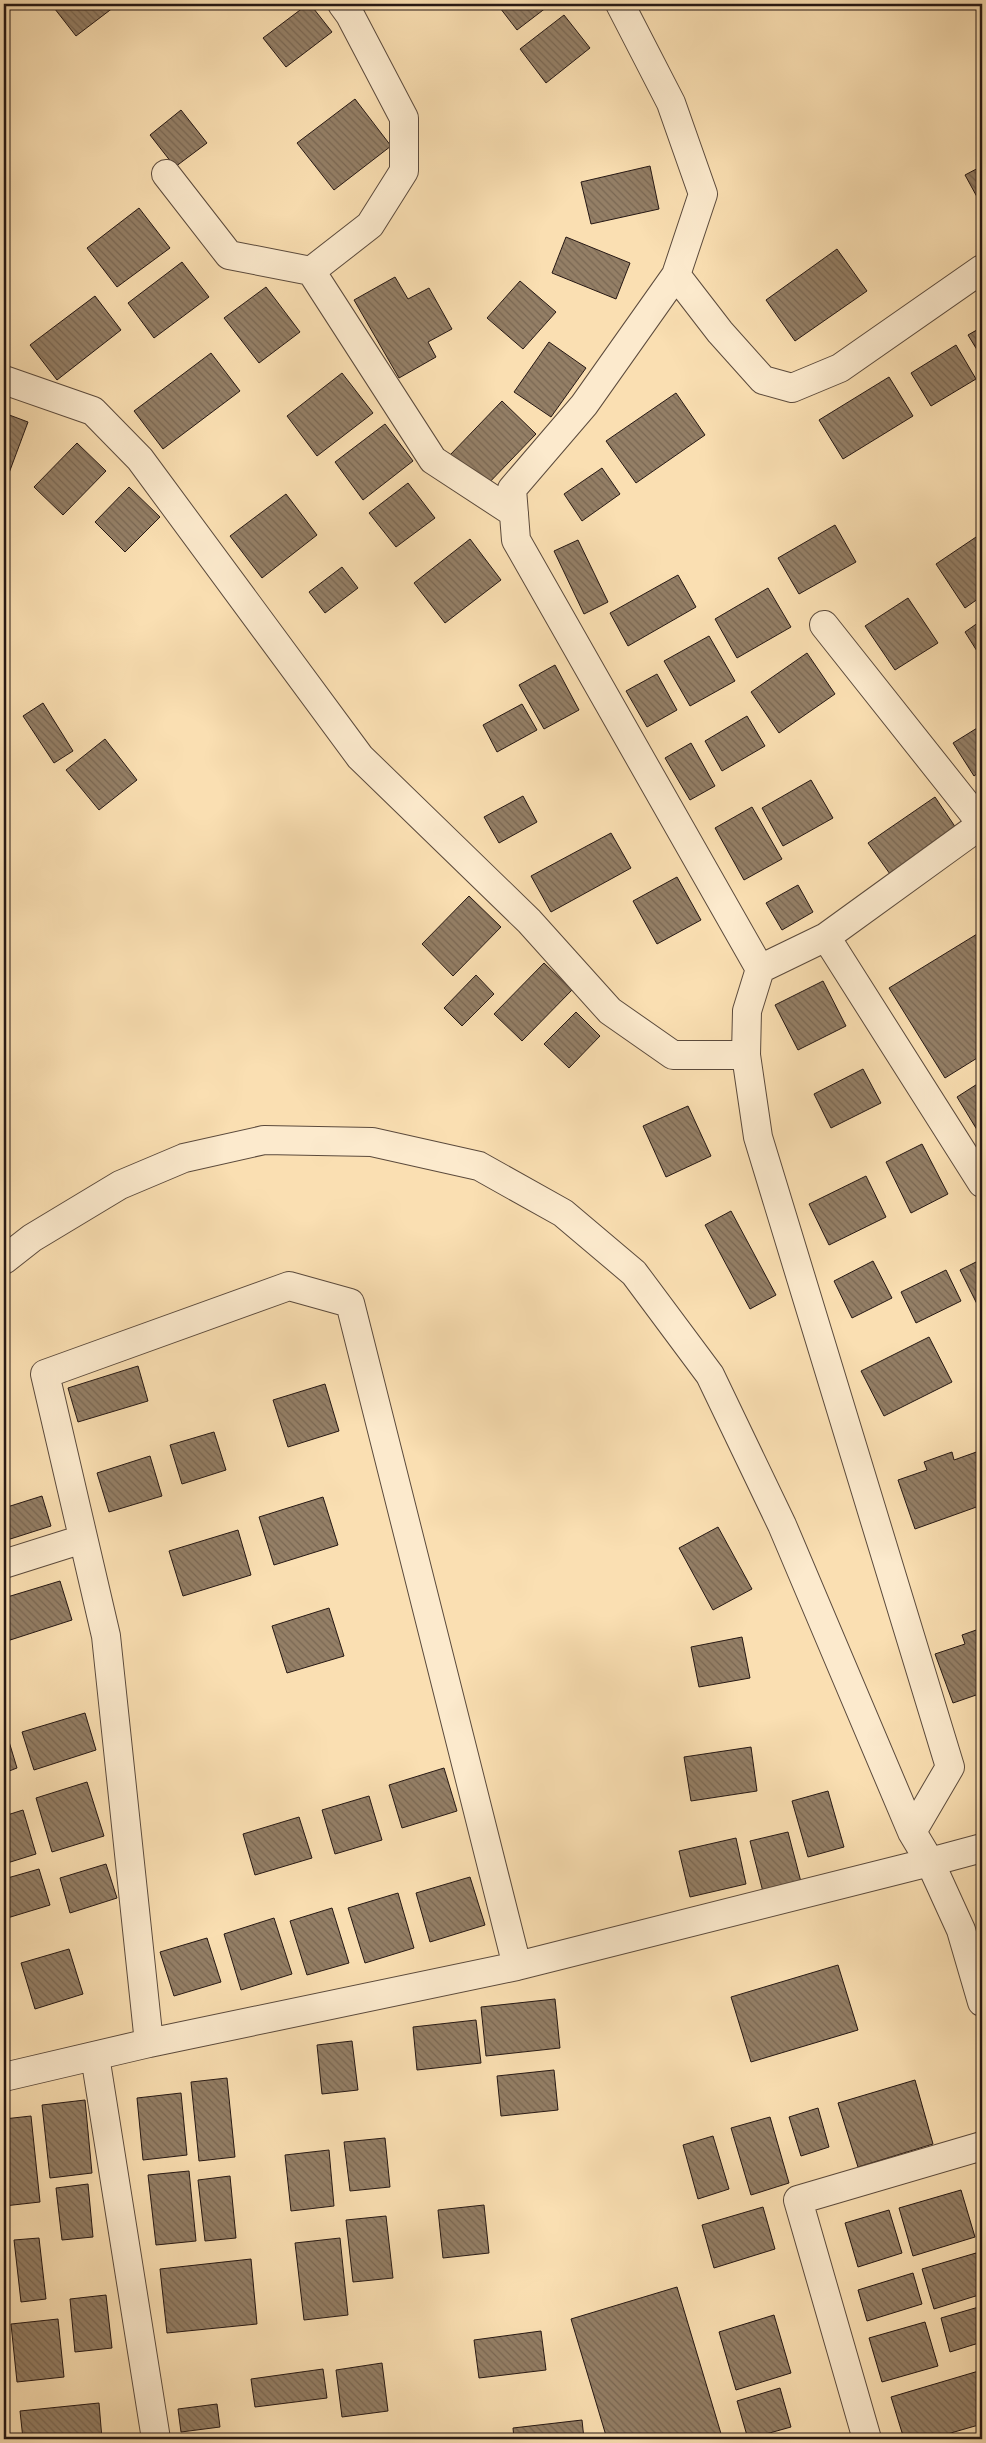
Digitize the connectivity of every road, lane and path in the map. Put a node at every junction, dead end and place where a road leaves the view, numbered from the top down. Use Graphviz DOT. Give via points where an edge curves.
graph roads {
  1 [pos="342,4"];
  2 [pos="620,4"];
  3 [pos="166,174"];
  4 [pos="982,269"];
  5 [pos="311,271"];
  6 [pos="676,275"];
  7 [pos="4,380"];
  8 [pos="514,513"];
  9 [pos="824,625"];
  10 [pos="982,824"];
  11 [pos="826,937"];
  12 [pos="760,969"];
  13 [pos="746,1054"];
  14 [pos="982,1183"];
  15 [pos="4,1260"];
  16 [pos="83,1539"];
  17 [pos="4,1564"];
  18 [pos="912,1832"];
  19 [pos="982,1848"];
  20 [pos="930,1862"];
  21 [pos="517,1966"];
  22 [pos="982,2002"];
  23 [pos="149,2042"];
  24 [pos="95,2056"];
  25 [pos="4,2077"];
  26 [pos="982,2146"];
  27 [pos="156,2439"];
  28 [pos="867,2439"];
  1 -- 5 [label="street" via="404,118 404,171 370,226"];
  2 -- 6 [label="street" via="671,103 703,194"];
  3 -- 5 [label="street" via="229,255"];
  4 -- 6 [label="street" via="840,368 792,388 763,380"];
  5 -- 8 [label="street" via="433,460"];
  6 -- 8 [label="street" via="584,405 512,489"];
  7 -- 13 [label="street" via="93,411 140,459 360,757 529,921 610,1011 674,1054"];
  8 -- 12 [label="street" via="516,540"];
  9 -- 10 [label="street"];
  10 -- 11 [label="street"];
  11 -- 12 [label="street"];
  11 -- 14 [label="street"];
  12 -- 13 [label="street" via="747,1011"];
  13 -- 18 [label="street" via="758,1138 950,1767"];
  15 -- 18 [label="street" via="32,1238 120,1185 184,1158 264,1140 372,1142 479,1166 563,1213 634,1273 710,1375 782,1525"];
  16 -- 17 [label="street"];
  16 -- 21 [label="street" via="44,1374 289,1286 350,1303"];
  16 -- 23 [label="street" via="106,1636"];
  18 -- 20 [label="street"];
  19 -- 20 [label="street"];
  20 -- 21 [label="street"];
  20 -- 22 [label="street" via="961,1930"];
  21 -- 23 [label="street"];
  23 -- 24 [label="street"];
  24 -- 25 [label="street"];
  24 -- 27 [label="street"];
  26 -- 28 [label="street" via="798,2200"];
}
